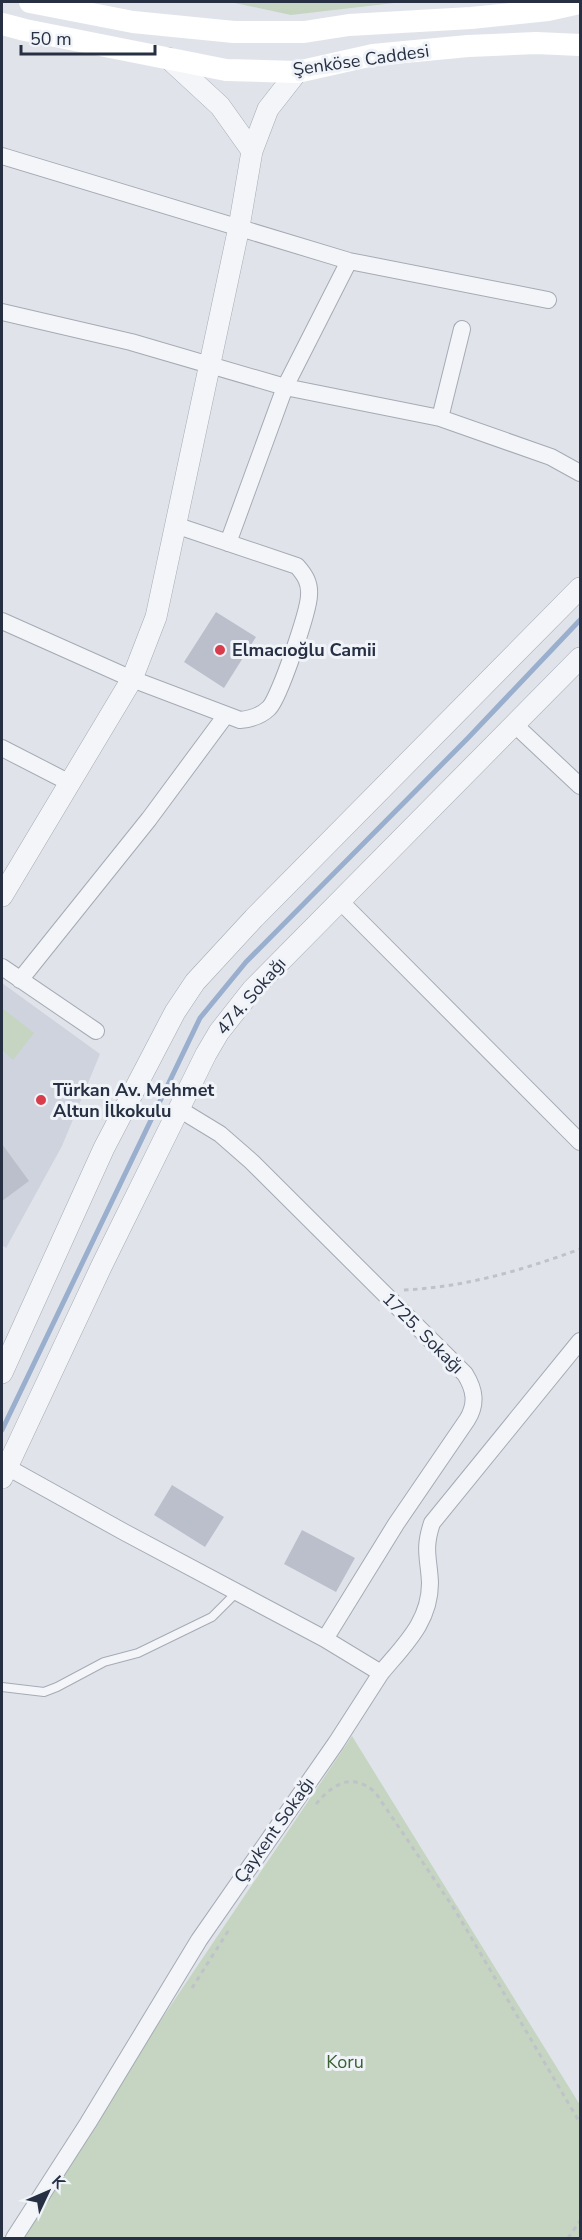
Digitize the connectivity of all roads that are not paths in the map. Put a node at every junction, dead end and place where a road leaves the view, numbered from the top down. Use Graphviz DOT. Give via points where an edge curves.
graph roads {
  1 [pos="30,2"];
  2 [pos="580,3"];
  3 [pos="554,6"];
  4 [pos="2,24"];
  5 [pos="536,43"];
  6 [pos="580,45"];
  7 [pos="168,58"];
  8 [pos="580,59"];
  9 [pos="297,72"];
  10 [pos="252,151"];
  11 [pos="2,156"];
  12 [pos="238,227"];
  13 [pos="349,261"];
  14 [pos="548,300"];
  15 [pos="2,312"];
  16 [pos="462,329"];
  17 [pos="209,364"];
  18 [pos="285,387"];
  19 [pos="440,418"];
  20 [pos="580,473"];
  21 [pos="175,525"];
  22 [pos="228,543"];
  23 [pos="580,588"];
  24 [pos="2,621"];
  25 [pos="580,658"];
  26 [pos="132,679"];
  27 [pos="226,715"];
  28 [pos="514,724"];
  29 [pos="2,748"];
  30 [pos="70,783"];
  31 [pos="580,786"];
  32 [pos="2,896"];
  33 [pos="340,901"];
  34 [pos="2,967"];
  35 [pos="20,980"];
  36 [pos="96,1031"];
  37 [pos="179,1109"];
  38 [pos="580,1142"];
  39 [pos="580,1341"];
  40 [pos="2,1373"];
  41 [pos="4,1472"];
  42 [pos="237,1592"];
  43 [pos="325,1639"];
  44 [pos="381,1673"];
  45 [pos="2,1687"];
  46 [pos="14,2238"];
  1 -- 3 [label="main road, Şenköse Caddesi" via="133,22 234,32 304,32 349,25 471,18"];
  2 -- 3 [label="main road, Şenköse Caddesi"];
  4 -- 7 [label="main road, Şenköse Caddesi"];
  5 -- 6 [label="main road, Şenköse Caddesi"];
  5 -- 8 [label="main road"];
  5 -- 9 [label="main road, Şenköse Caddesi" via="373,56"];
  7 -- 9 [label="main road, Şenköse Caddesi" via="226,70"];
  7 -- 10 [label="street" via="220,106"];
  9 -- 10 [label="street" via="268,109"];
  10 -- 12 [label="street"];
  11 -- 12 [label="street"];
  12 -- 13 [label="street"];
  12 -- 17 [label="street"];
  13 -- 14 [label="street"];
  13 -- 18 [label="street"];
  15 -- 17 [label="street"];
  16 -- 19 [label="street"];
  17 -- 18 [label="street"];
  17 -- 21 [label="street"];
  18 -- 19 [label="street"];
  18 -- 22 [label="street"];
  19 -- 20 [label="street" via="551,457"];
  21 -- 22 [label="street"];
  21 -- 26 [label="street" via="156,617"];
  22 -- 27 [label="street" via="297,566 307,580 309,595 275,702 264,713 249,719"];
  23 -- 40 [label="street" via="195,982 175,1012 104,1148"];
  24 -- 26 [label="street"];
  25 -- 28 [label="street, 474. Sokağı"];
  26 -- 27 [label="street"];
  26 -- 30 [label="street"];
  27 -- 35 [label="street" via="150,819"];
  28 -- 31 [label="street"];
  28 -- 33 [label="street, 474. Sokağı"];
  29 -- 30 [label="street"];
  30 -- 32 [label="street"];
  33 -- 37 [label="street, 474. Sokağı" via="234,1012 206,1054"];
  33 -- 38 [label="street"];
  34 -- 35 [label="street"];
  35 -- 36 [label="street"];
  37 -- 41 [label="street, 474. Sokağı"];
  37 -- 43 [label="street, 1725. Sokağı" via="236,1148 465,1374 473,1390 473,1406 467,1420"];
  39 -- 44 [label="street, Çaykent Sokağı" via="432,1523 426,1548 429,1595 422,1622"];
  41 -- 42 [label="street"];
  42 -- 43 [label="street"];
  42 -- 45 [label="lane" via="212,1617 138,1653 104,1662 57,1687 44,1692"];
  43 -- 44 [label="street"];
  44 -- 46 [label="street, Çaykent Sokağı" via="199,1940"];
}
